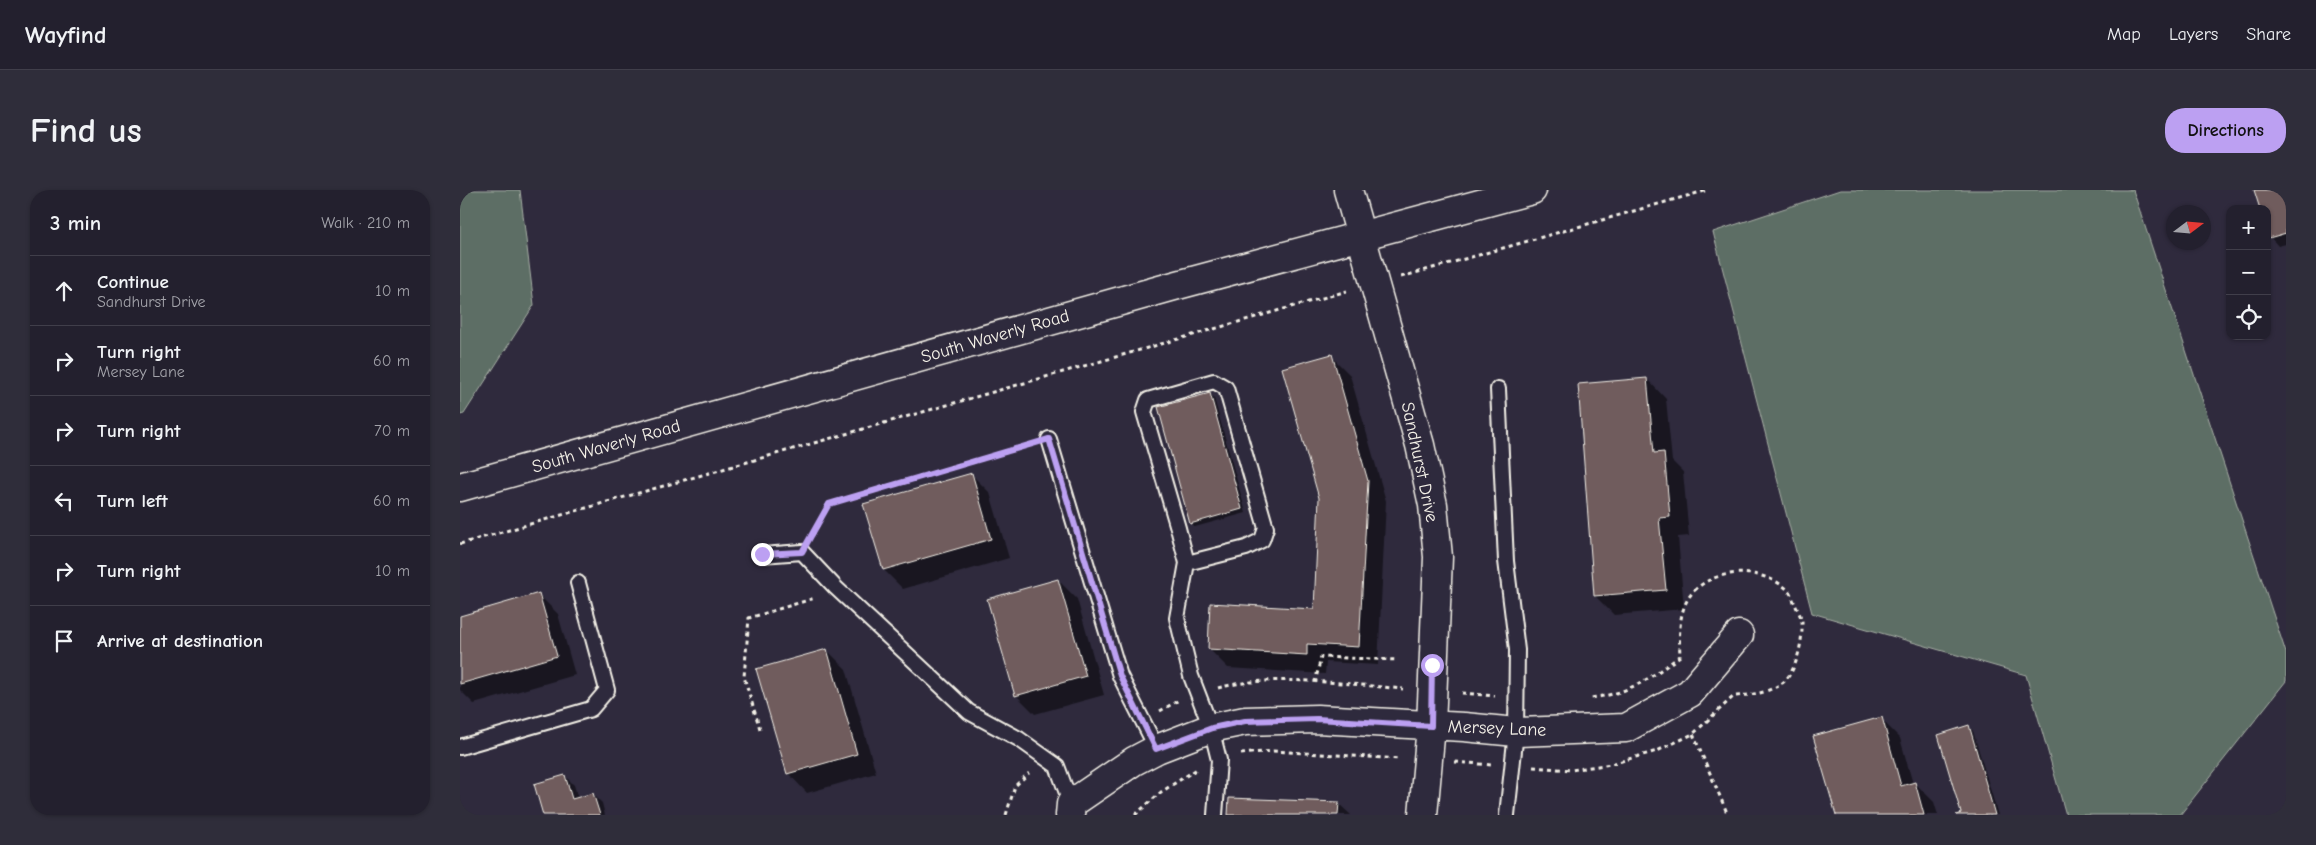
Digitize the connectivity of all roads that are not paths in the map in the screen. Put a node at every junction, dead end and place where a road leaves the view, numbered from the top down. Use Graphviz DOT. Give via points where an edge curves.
graph roads {
  1 [pos="1348,190"];
  2 [pos="1532,190"];
  3 [pos="1360,235"];
  4 [pos="1498,389"];
  5 [pos="1049,439"];
  6 [pos="460,487"];
  7 [pos="762,554"];
  8 [pos="1186,563"];
  9 [pos="578,583"];
  10 [pos="1739,635"];
  11 [pos="1431,726"];
  12 [pos="1212,728"];
  13 [pos="1516,732"];
  14 [pos="460,747"];
  15 [pos="1156,749"];
  16 [pos="1070,809"];
  17 [pos="1215,815"];
  18 [pos="1423,815"];
  19 [pos="1507,815"];
  1 -- 3 [label="street, Sandhurst Drive"];
  2 -- 3 [label="street, South Waverly Road"];
  3 -- 6 [label="street, South Waverly Road"];
  3 -- 11 [label="street, Sandhurst Drive" via="1420,445 1434,506 1438,557"];
  4 -- 13 [label="lane" via="1506,561 1516,650"];
  5 -- 15 [label="lane" via="1120,676"];
  7 -- 16 [label="lane" via="802,552 969,712 1020,739 1057,766"];
  8 -- 8 [label="lane" via="1144,412 1148,400 1214,381 1226,388 1266,528 1262,540 1246,548"];
  8 -- 12 [label="lane" via="1177,618 1191,676"];
  9 -- 14 [label="lane" via="607,690 591,709"];
  10 -- 13 [label="street, Mersey Lane" via="1690,693 1626,728"];
  11 -- 12 [label="street, Mersey Lane" via="1317,719 1245,721"];
  11 -- 13 [label="street, Mersey Lane"];
  11 -- 18 [label="street, Sandhurst Drive"];
  12 -- 15 [label="street, Mersey Lane"];
  12 -- 17 [label="lane" via="1219,760"];
  13 -- 19 [label="lane"];
  15 -- 16 [label="street, Mersey Lane" via="1134,761"];
}
